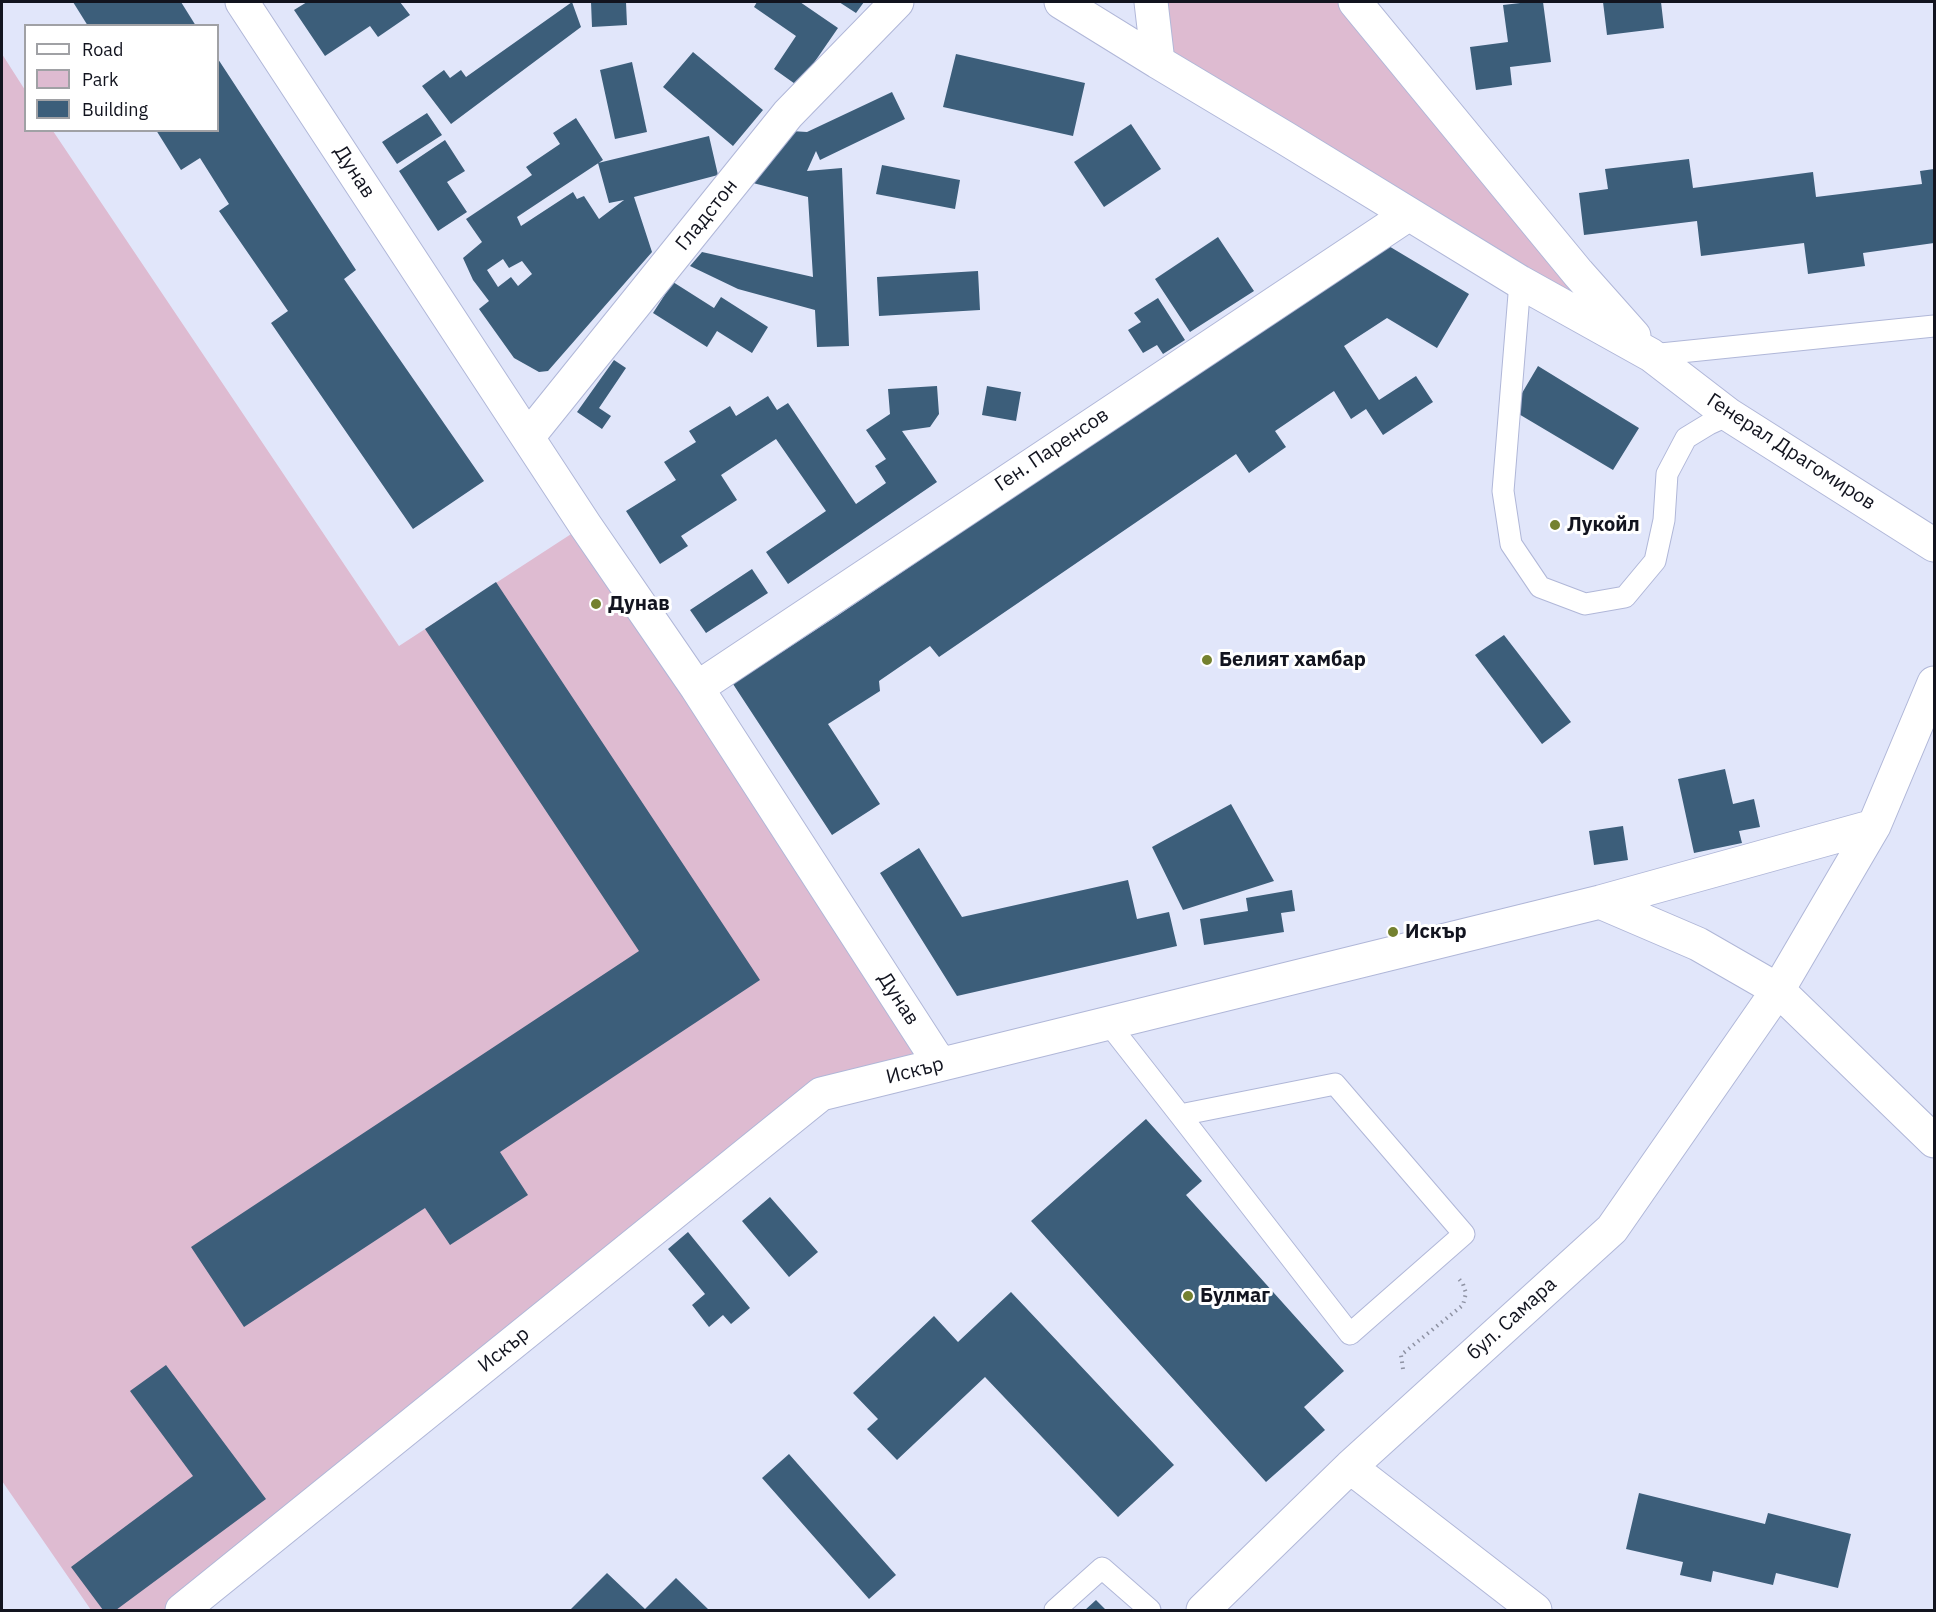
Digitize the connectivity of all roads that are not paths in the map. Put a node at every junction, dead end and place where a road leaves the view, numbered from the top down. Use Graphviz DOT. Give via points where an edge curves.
graph roads {
  1 [pos="242,2"];
  2 [pos="897,2"];
  3 [pos="1061,2"];
  4 [pos="1151,2"];
  5 [pos="1355,2"];
  6 [pos="1158,62"];
  7 [pos="1409,214"];
  8 [pos="1520,282"];
  9 [pos="1935,326"];
  10 [pos="1651,355"];
  11 [pos="1729,415"];
  12 [pos="528,437"];
  13 [pos="1935,544"];
  14 [pos="1935,683"];
  15 [pos="697,688"];
  16 [pos="1874,826"];
  17 [pos="1600,902"];
  18 [pos="1778,990"];
  19 [pos="1108,1023"];
  20 [pos="940,1064"];
  21 [pos="1180,1115"];
  22 [pos="1935,1141"];
  23 [pos="1350,1467"];
  24 [pos="182,1611"];
  25 [pos="1055,1611"];
  26 [pos="1150,1611"];
  27 [pos="1203,1611"];
  28 [pos="1535,1611"];
  1 -- 12 [label="street, Дунав"];
  2 -- 12 [label="street, Гладстон" via="788,114"];
  3 -- 6 [label="street"];
  4 -- 6 [label="street"];
  5 -- 10 [label="street" via="1578,273"];
  6 -- 7 [label="street"];
  7 -- 8 [label="street"];
  7 -- 15 [label="street, Ген. Паренсов"];
  8 -- 10 [label="street"];
  8 -- 11 [label="lane" via="1503,490 1511,544 1540,586 1585,604 1625,597 1655,561 1664,520 1667,474 1686,438"];
  9 -- 10 [label="lane"];
  10 -- 11 [label="street, Генерал Драгомиров"];
  11 -- 13 [label="street, Генерал Драгомиров"];
  12 -- 15 [label="street, Дунав"];
  14 -- 16 [label="street, бул. Самара"];
  15 -- 20 [label="street, Дунав"];
  16 -- 17 [label="street, Искър"];
  16 -- 18 [label="street, бул. Самара"];
  17 -- 18 [label="street" via="1698,944"];
  17 -- 19 [label="street, Искър"];
  18 -- 22 [label="street"];
  18 -- 23 [label="street, бул. Самара" via="1612,1228"];
  19 -- 20 [label="street, Искър"];
  19 -- 21 [label="lane"];
  20 -- 24 [label="street, Искър" via="821,1094"];
  21 -- 21 [label="lane" via="1350,1334 1464,1234 1335,1083"];
  23 -- 27 [label="street, бул. Самара"];
  23 -- 28 [label="street"];
  25 -- 26 [label="lane" via="1102,1568"];
}
